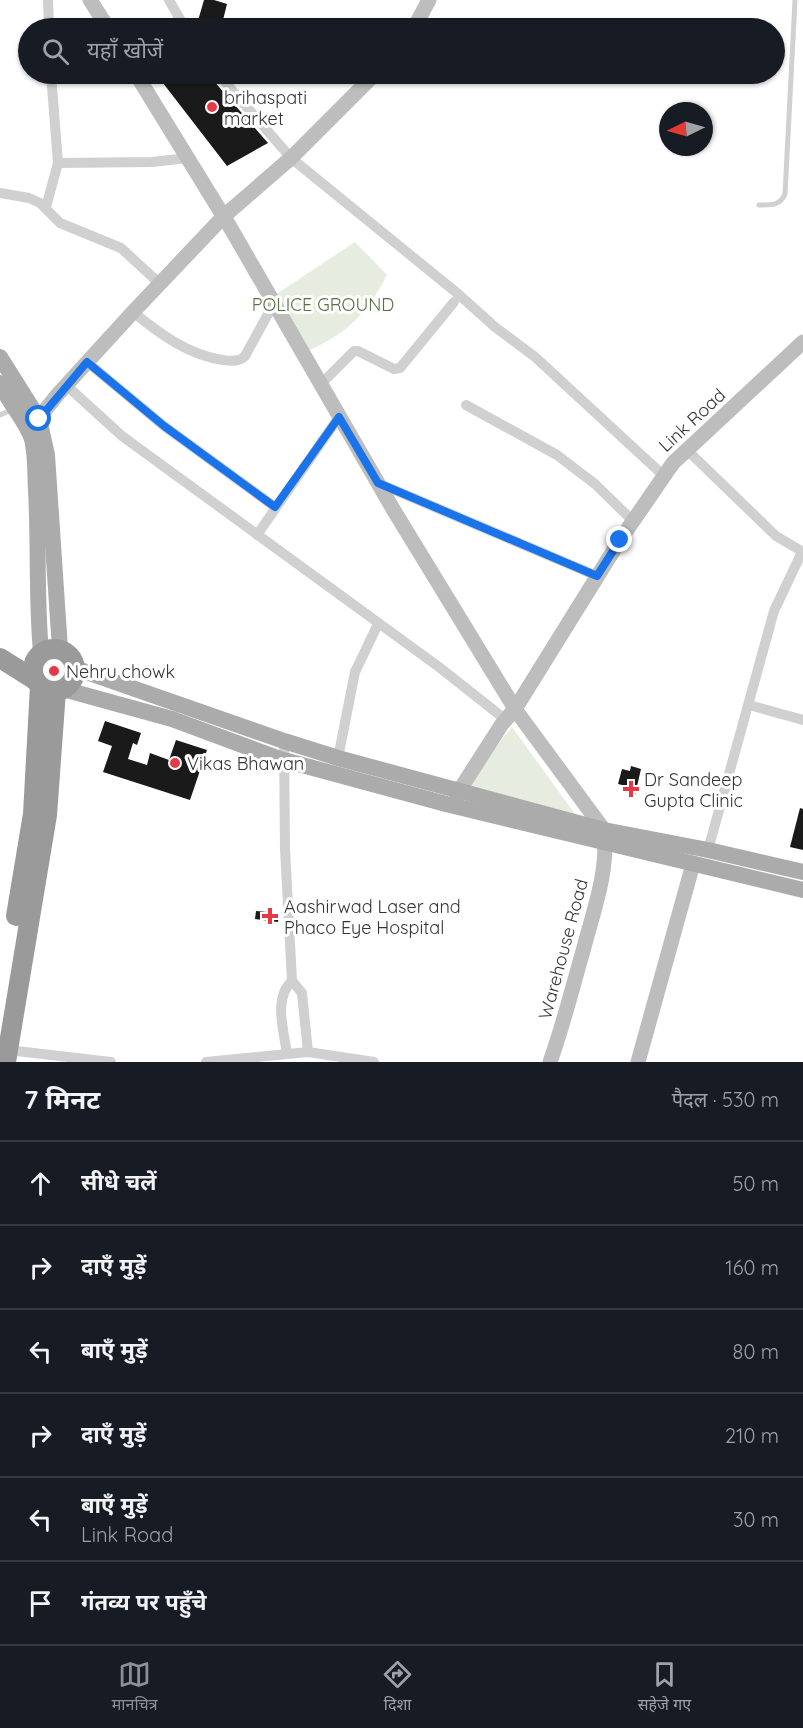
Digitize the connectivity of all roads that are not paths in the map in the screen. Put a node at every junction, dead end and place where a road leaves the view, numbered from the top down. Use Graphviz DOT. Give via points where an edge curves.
graph roads {
  1 [pos="48,0"];
  2 [pos="90,0"];
  3 [pos="169,0"];
  4 [pos="429,0"];
  5 [pos="795,0"];
  6 [pos="49,18"];
  7 [pos="102,18"];
  8 [pos="179,18"];
  9 [pos="419,18"];
  10 [pos="52,84"];
  11 [pos="142,84"];
  12 [pos="227,84"];
  13 [pos="365,84"];
  14 [pos="188,158"];
  15 [pos="291,158"];
  16 [pos="58,163"];
  17 [pos="0,193"];
  18 [pos="759,205"];
  19 [pos="46,207"];
  20 [pos="224,216"];
  21 [pos="159,284"];
  22 [pos="454,302"];
  23 [pos="274,303"];
  24 [pos="133,312"];
  25 [pos="803,342"];
  26 [pos="0,357"];
  27 [pos="87,362"];
  28 [pos="0,383"];
  29 [pos="321,384"];
  30 [pos="66,386"];
  31 [pos="465,405"];
  32 [pos="7,412"];
  33 [pos="339,417"];
  34 [pos="33,424"];
  35 [pos="687,450"];
  36 [pos="664,476"];
  37 [pos="378,483"];
  38 [pos="275,507"];
  39 [pos="633,521"];
  40 [pos="257,535"];
  41 [pos="802,552"];
  42 [pos="597,576"];
  43 [pos="378,624"];
  44 [pos="0,651"];
  45 [pos="47,652"];
  46 [pos="0,658"];
  47 [pos="75,668"];
  48 [pos="49,686"];
  49 [pos="749,705"];
  50 [pos="511,714"];
  51 [pos="803,720"];
  52 [pos="284,741"];
  53 [pos="338,758"];
  54 [pos="284,760"];
  55 [pos="460,799"];
  56 [pos="605,837"];
  57 [pos="708,850"];
  58 [pos="693,864"];
  59 [pos="803,872"];
  60 [pos="803,890"];
  61 [pos="292,981"];
  62 [pos="0,1021"];
  63 [pos="308,1052"];
  64 [pos="287,1054"];
  65 [pos="7,1056"];
  66 [pos="111,1062"];
  67 [pos="206,1062"];
  68 [pos="374,1062"];
  69 [pos="550,1062"];
  70 [pos="638,1062"];
  1 -- 6 [label="street"];
  2 -- 7 [label="street"];
  3 -- 8 [label="street"];
  4 -- 9 [label="street"];
  5 -- 18 [label="lane" via="785,194 778,203"];
  10 -- 16 [label="street"];
  11 -- 14 [label="street"];
  12 -- 15 [label="street"];
  13 -- 15 [label="street"];
  14 -- 16 [label="street"];
  14 -- 20 [label="street"];
  15 -- 20 [label="street"];
  15 -- 36 [label="street" via="534,356"];
  16 -- 19 [label="street"];
  17 -- 19 [label="street" via="36,200"];
  19 -- 21 [label="street" via="60,223 121,248"];
  20 -- 21 [label="street"];
  20 -- 23 [label="street"];
  21 -- 24 [label="street"];
  22 -- 29 [label="street" via="400,368 394,369 354,351"];
  23 -- 24 [label="street" via="246,356 238,361 214,358 178,345"];
  23 -- 29 [label="street"];
  24 -- 27 [label="street"];
  25 -- 35 [label="street, Link Road"];
  26 -- 34 [label="main road"];
  27 -- 30 [label="street"];
  27 -- 38 [label="street" via="164,426"];
  28 -- 32 [label="main road"];
  29 -- 33 [label="street"];
  30 -- 34 [label="street"];
  30 -- 40 [label="street" via="122,436"];
  31 -- 39 [label="street" via="557,455 595,484"];
  32 -- 34 [label="main road"];
  33 -- 37 [label="street"];
  33 -- 38 [label="street"];
  34 -- 45 [label="main road" via="39,626"];
  35 -- 36 [label="street, Link Road"];
  35 -- 41 [label="street" via="776,536"];
  36 -- 39 [label="street, Link Road"];
  37 -- 42 [label="street"];
  37 -- 50 [label="street"];
  38 -- 40 [label="street"];
  39 -- 42 [label="street, Link Road"];
  40 -- 43 [label="street"];
  41 -- 49 [label="street" via="774,611"];
  42 -- 50 [label="street, Link Road"];
  43 -- 50 [label="street"];
  43 -- 53 [label="street" via="355,672"];
  44 -- 45 [label="highway"];
  45 -- 47 [label="highway" via="68,653"];
  45 -- 48 [label="highway" via="33,664 33,672"];
  46 -- 48 [label="highway"];
  47 -- 48 [label="highway" via="70,684"];
  47 -- 52 [label="main road"];
  48 -- 54 [label="main road" via="172,719"];
  48 -- 62 [label="highway"];
  48 -- 65 [label="highway" via="47,815"];
  49 -- 51 [label="street"];
  49 -- 57 [label="street"];
  50 -- 55 [label="street, Link Road"];
  50 -- 56 [label="street"];
  52 -- 53 [label="main road"];
  52 -- 54 [label="street"];
  53 -- 55 [label="main road"];
  54 -- 55 [label="main road"];
  54 -- 61 [label="street"];
  55 -- 56 [label="main road"];
  56 -- 57 [label="main road"];
  56 -- 58 [label="main road"];
  56 -- 69 [label="street, Warehouse Road" via="599,890"];
  57 -- 59 [label="main road"];
  58 -- 60 [label="main road"];
  58 -- 70 [label="street"];
  61 -- 63 [label="street" via="302,993"];
  61 -- 64 [label="street" via="284,992 281,1010"];
  63 -- 64 [label="street"];
  63 -- 68 [label="street"];
  64 -- 67 [label="street"];
  65 -- 66 [label="street"];
}
